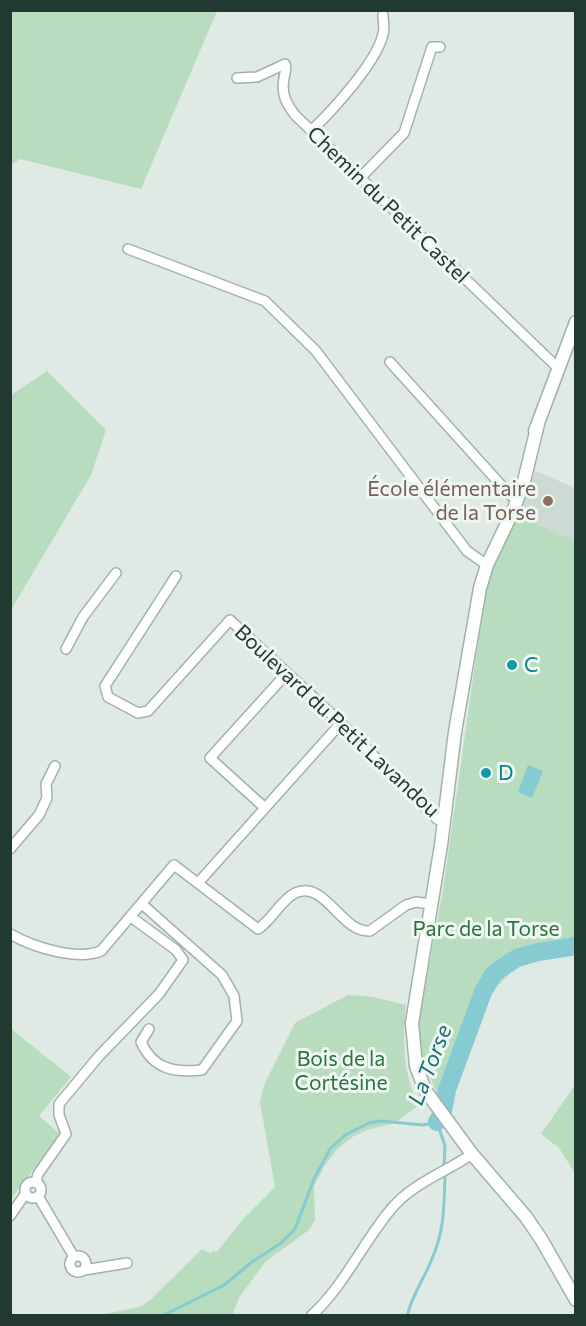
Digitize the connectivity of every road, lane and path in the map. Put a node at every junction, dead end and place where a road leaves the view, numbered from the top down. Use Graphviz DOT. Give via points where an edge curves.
graph roads {
  1 [pos="383,15"];
  2 [pos="440,47"];
  3 [pos="237,78"];
  4 [pos="311,131"];
  5 [pos="360,178"];
  6 [pos="128,249"];
  7 [pos="576,322"];
  8 [pos="390,362"];
  9 [pos="558,368"];
  10 [pos="514,497"];
  11 [pos="487,565"];
  12 [pos="116,573"];
  13 [pos="176,576"];
  14 [pos="66,649"];
  15 [pos="287,673"];
  16 [pos="341,723"];
  17 [pos="55,766"];
  18 [pos="265,808"];
  19 [pos="444,822"];
  20 [pos="10,849"];
  21 [pos="198,883"];
  22 [pos="142,904"];
  23 [pos="430,904"];
  24 [pos="131,917"];
  25 [pos="10,934"];
  26 [pos="149,1029"];
  27 [pos="472,1154"];
  28 [pos="36,1183"];
  29 [pos="26,1193"];
  30 [pos="38,1196"];
  31 [pos="10,1216"];
  32 [pos="127,1263"];
  33 [pos="576,1300"];
  34 [pos="311,1316"];
  1 -- 4 [label="street" via="384,32 376,52"];
  2 -- 5 [label="street" via="432,46 404,133"];
  3 -- 4 [label="street, Chemin du Petit Castel" via="257,77 285,64 286,102"];
  4 -- 5 [label="street, Chemin du Petit Castel"];
  5 -- 9 [label="street, Chemin du Petit Castel"];
  6 -- 11 [label="street" via="265,301 316,351 467,551"];
  7 -- 9 [label="street"];
  8 -- 10 [label="street"];
  9 -- 10 [label="street"];
  10 -- 11 [label="street"];
  11 -- 19 [label="street" via="466,663"];
  12 -- 14 [label="street" via="83,616"];
  13 -- 15 [label="street, Boulevard du Petit Lavandou" via="105,687 108,697 138,713 148,711 230,620"];
  15 -- 16 [label="street, Boulevard du Petit Lavandou"];
  15 -- 18 [label="street" via="210,758"];
  16 -- 18 [label="street"];
  16 -- 19 [label="street, Boulevard du Petit Lavandou"];
  17 -- 20 [label="street" via="39,815"];
  18 -- 21 [label="street"];
  19 -- 23 [label="street"];
  21 -- 22 [label="street" via="174,865"];
  21 -- 23 [label="street" via="258,929 289,898 303,891 318,894 363,932 370,932 406,905"];
  22 -- 24 [label="street"];
  22 -- 26 [label="street" via="222,975 234,996 237,1021 202,1070 188,1072 172,1070 147,1055 141,1042"];
  23 -- 27 [label="street" via="412,1023 413,1051 424,1090"];
  24 -- 25 [label="street" via="101,951 91,956 24,942"];
  24 -- 28 [label="street" via="176,950 183,960 159,994 62,1100 58,1112 66,1134"];
  27 -- 33 [label="street" via="531,1224"];
  27 -- 34 [label="street" via="407,1192 391,1208"];
  28 -- 29 [label="street" via="27,1185"];
  28 -- 30 [label="street" via="41,1190"];
  29 -- 30 [label="street"];
  29 -- 31 [label="street"];
  30 -- 32 [label="street" via="74,1257 84,1258 84,1270"];
}
